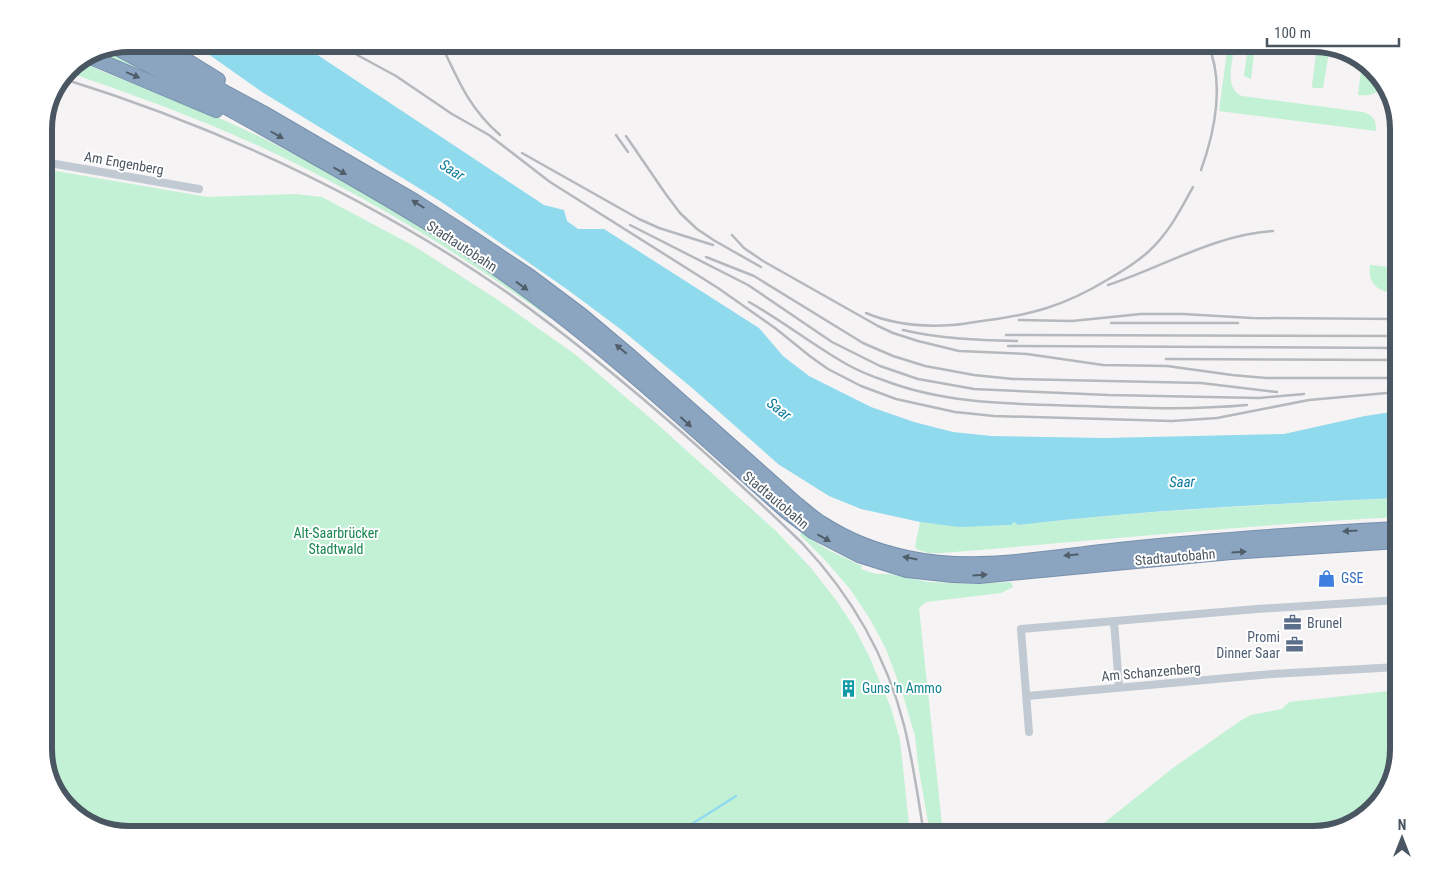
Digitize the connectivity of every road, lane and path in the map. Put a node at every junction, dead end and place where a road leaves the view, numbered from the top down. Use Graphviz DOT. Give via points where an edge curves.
graph roads {
  1 [pos="127,53"];
  2 [pos="149,53"];
  3 [pos="174,53"];
  4 [pos="97,60"];
  5 [pos="260,119"];
  6 [pos="53,164"];
  7 [pos="199,189"];
  8 [pos="1390,530"];
  9 [pos="1390,542"];
  10 [pos="1390,600"];
  11 [pos="1114,621"];
  12 [pos="1390,667"];
  13 [pos="1119,687"];
  14 [pos="1027,696"];
  15 [pos="1029,732"];
  1 -- 5 [label="highway"];
  2 -- 5 [label="highway"];
  3 -- 5 [label="highway" via="234,90"];
  4 -- 5 [label="highway, one-way" via="205,106"];
  8 -- 5 [label="highway, Stadtautobahn, one-way" via="1220,541 979,564 932,562 863,545 820,522 794,502 631,357 529,276 414,201"];
  5 -- 9 [label="highway, Stadtautobahn, one-way" via="466,247 522,286 623,366 786,511 814,532 859,555 906,570 979,576"];
  6 -- 7 [label="street, Am Engenberg"];
  10 -- 11 [label="street"];
  11 -- 13 [label="street"];
  11 -- 14 [label="street" via="1021,629"];
  12 -- 13 [label="street, Am Schanzenberg"];
  13 -- 14 [label="street, Am Schanzenberg"];
  14 -- 15 [label="street"];
}
